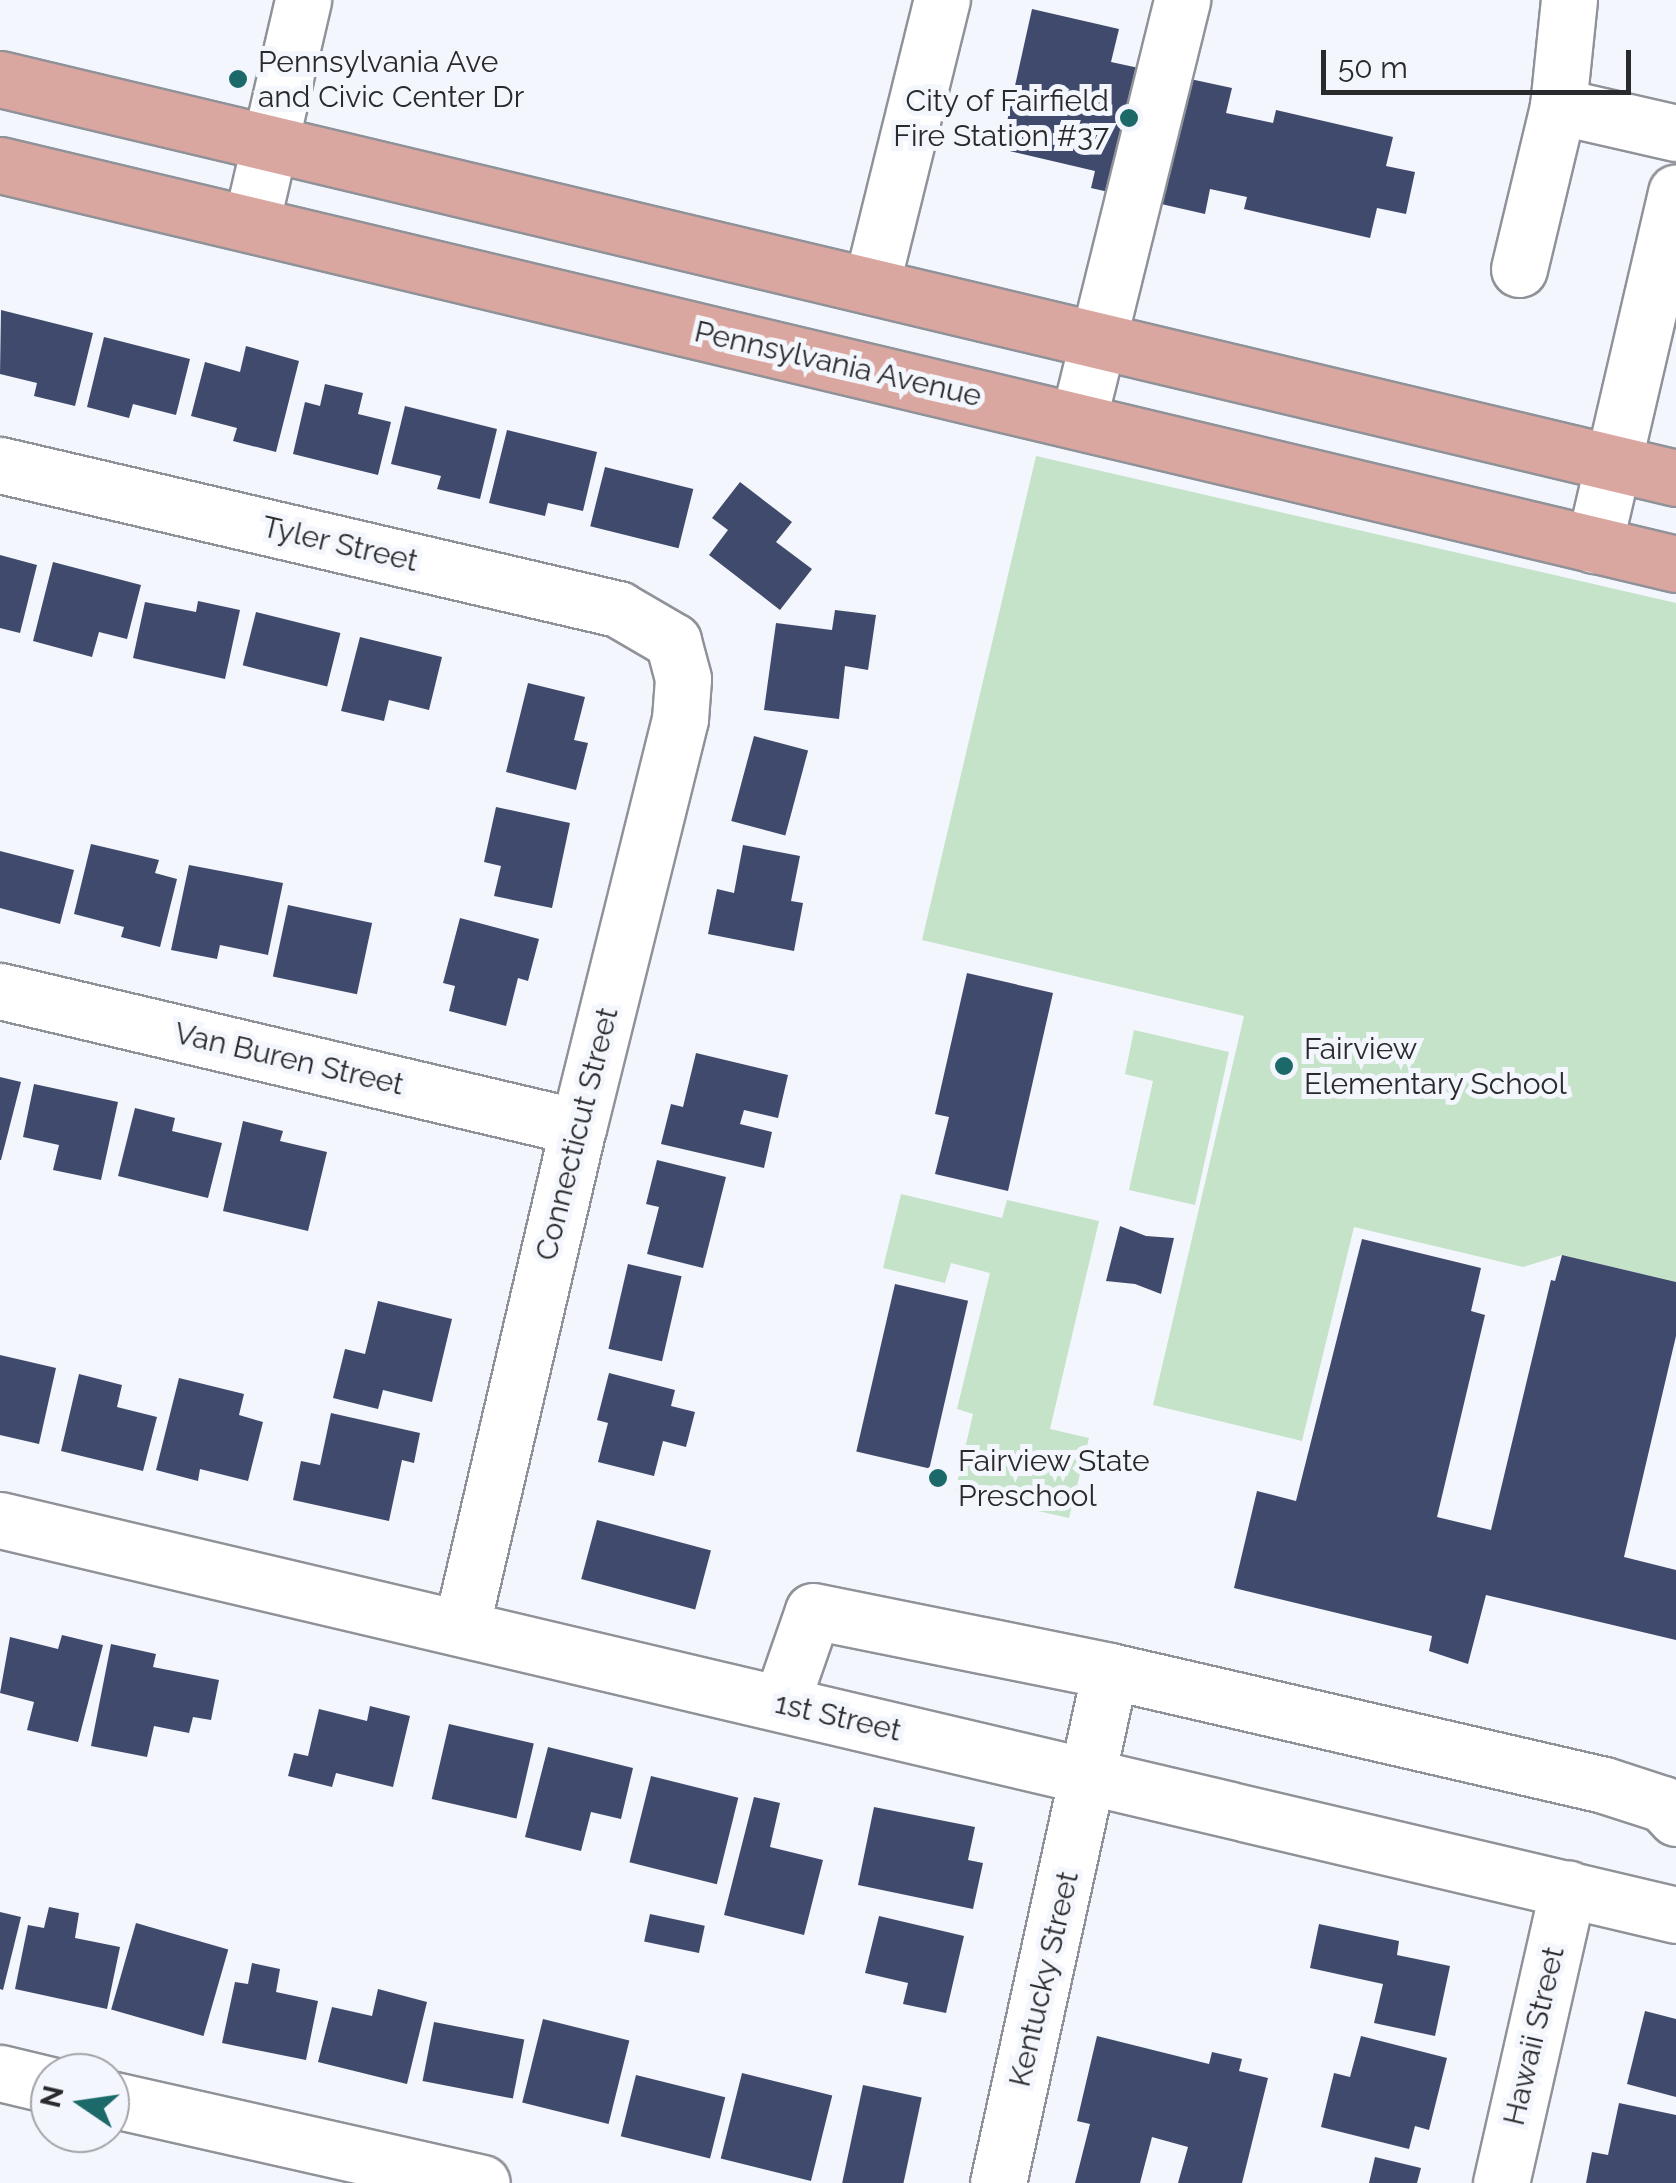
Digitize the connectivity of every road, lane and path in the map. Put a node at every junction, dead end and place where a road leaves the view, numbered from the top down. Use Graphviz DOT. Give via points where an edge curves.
graph roads {
  1 [pos="303,0"];
  2 [pos="942,0"];
  3 [pos="1182,0"];
  4 [pos="1569,0"];
  5 [pos="0,79"];
  6 [pos="1558,106"];
  7 [pos="1676,132"];
  8 [pos="270,142"];
  9 [pos="0,165"];
  10 [pos="1676,192"];
  11 [pos="251,224"];
  12 [pos="1519,269"];
  13 [pos="871,286"];
  14 [pos="1097,340"];
  15 [pos="1078,421"];
  16 [pos="1613,463"];
  17 [pos="0,465"];
  18 [pos="1676,478"];
  19 [pos="1594,545"];
  20 [pos="1676,564"];
  21 [pos="673,641"];
  22 [pos="0,991"];
  23 [pos="578,1127"];
  24 [pos="0,1520"];
  25 [pos="461,1628"];
  26 [pos="1110,1671"];
  27 [pos="781,1703"];
  28 [pos="1090,1776"];
  29 [pos="1676,1818"];
  30 [pos="1568,1889"];
  31 [pos="1676,1915"];
  32 [pos="0,2074"];
  33 [pos="30,2081"];
  34 [pos="130,2104"];
  35 [pos="482,2183"];
  36 [pos="998,2183"];
  37 [pos="1501,2183"];
  1 -- 8 [label="street"];
  2 -- 13 [label="street"];
  3 -- 14 [label="street"];
  4 -- 6 [label="street"];
  5 -- 8 [label="main road"];
  6 -- 7 [label="street"];
  6 -- 12 [label="street"];
  8 -- 11 [label="street"];
  8 -- 13 [label="main road"];
  9 -- 11 [label="main road, Pennsylvania Avenue"];
  10 -- 16 [label="street"];
  11 -- 15 [label="main road, Pennsylvania Avenue"];
  13 -- 14 [label="main road"];
  14 -- 15 [label="street"];
  14 -- 16 [label="main road"];
  15 -- 19 [label="main road, Pennsylvania Avenue"];
  16 -- 18 [label="main road"];
  16 -- 19 [label="street"];
  17 -- 21 [label="street, Tyler Street" via="618,610"];
  19 -- 20 [label="main road, Pennsylvania Avenue"];
  21 -- 23 [label="street, Connecticut Street" via="683,679 680,718"];
  22 -- 23 [label="street, Van Buren Street"];
  23 -- 25 [label="street, Connecticut Street"];
  24 -- 25 [label="street, 1st Street"];
  25 -- 27 [label="street, 1st Street"];
  26 -- 27 [label="street" via="813,1612"];
  26 -- 28 [label="street, Kentucky Street"];
  26 -- 29 [label="street" via="1604,1785 1662,1804"];
  27 -- 28 [label="street, 1st Street"];
  28 -- 30 [label="street, 1st Street"];
  28 -- 36 [label="street, Kentucky Street"];
  30 -- 31 [label="street, 1st Street"];
  30 -- 37 [label="street, Hawaii Street"];
  32 -- 33 [label="street"];
  34 -- 35 [label="street"];
}
